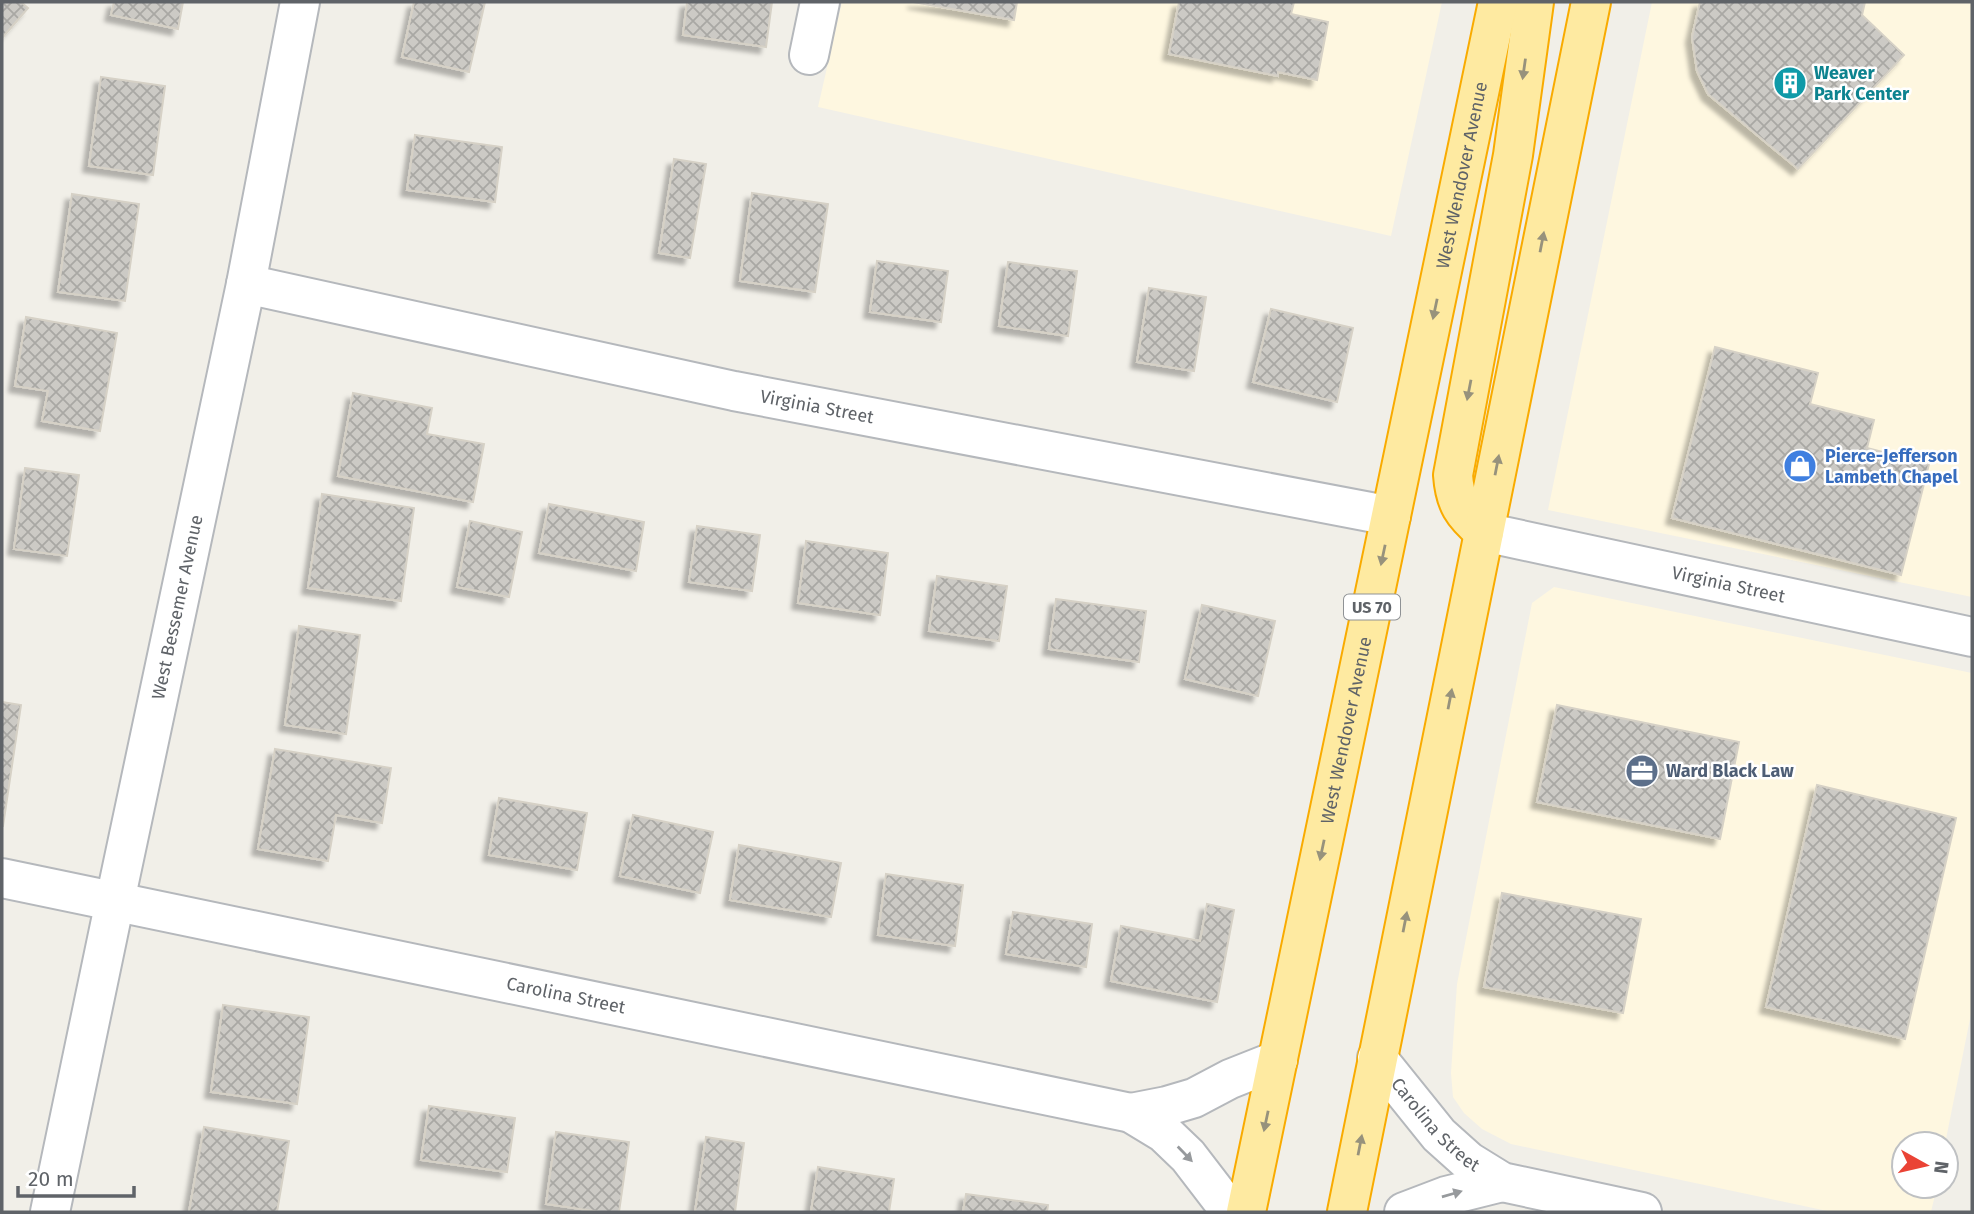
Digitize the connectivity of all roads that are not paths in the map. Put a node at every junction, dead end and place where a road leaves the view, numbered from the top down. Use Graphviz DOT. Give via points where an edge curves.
graph roads {
  1 [pos="300,2"];
  2 [pos="820,2"];
  3 [pos="1498,2"];
  4 [pos="1534,2"];
  5 [pos="1591,2"];
  6 [pos="808,55"];
  7 [pos="246,285"];
  8 [pos="1391,516"];
  9 [pos="1484,532"];
  10 [pos="1972,637"];
  11 [pos="2,878"];
  12 [pos="115,901"];
  13 [pos="1377,1058"];
  14 [pos="1278,1060"];
  15 [pos="1131,1113"];
  16 [pos="1502,1182"];
  17 [pos="50,1212"];
  18 [pos="1231,1212"];
  19 [pos="1246,1212"];
  20 [pos="1347,1212"];
  21 [pos="1404,1212"];
  22 [pos="1642,1212"];
  1 -- 7 [label="street, West Bessemer Avenue"];
  2 -- 6 [label="street"];
  3 -- 8 [label="highway, West Wendover Avenue / US 70, one-way"];
  4 -- 9 [label="highway, one-way" via="1513,155 1453,475 1463,512"];
  9 -- 5 [label="highway, one-way"];
  7 -- 8 [label="street, Virginia Street" via="734,391"];
  7 -- 12 [label="street, West Bessemer Avenue"];
  8 -- 14 [label="highway, West Wendover Avenue / US 70, one-way"];
  9 -- 10 [label="street, Virginia Street"];
  13 -- 9 [label="highway, one-way"];
  11 -- 12 [label="street, Carolina Street"];
  12 -- 15 [label="street, Carolina Street"];
  12 -- 17 [label="street, West Bessemer Avenue"];
  13 -- 16 [label="street, Carolina Street" via="1439,1135"];
  20 -- 13 [label="highway, one-way"];
  14 -- 15 [label="street, Carolina Street" via="1194,1098"];
  14 -- 19 [label="highway, West Wendover Avenue / US 70, one-way"];
  15 -- 18 [label="street, Carolina Street, one-way" via="1164,1133 1188,1156"];
  21 -- 16 [label="street, Carolina Street, one-way"];
  16 -- 22 [label="street, Carolina Street"];
}
